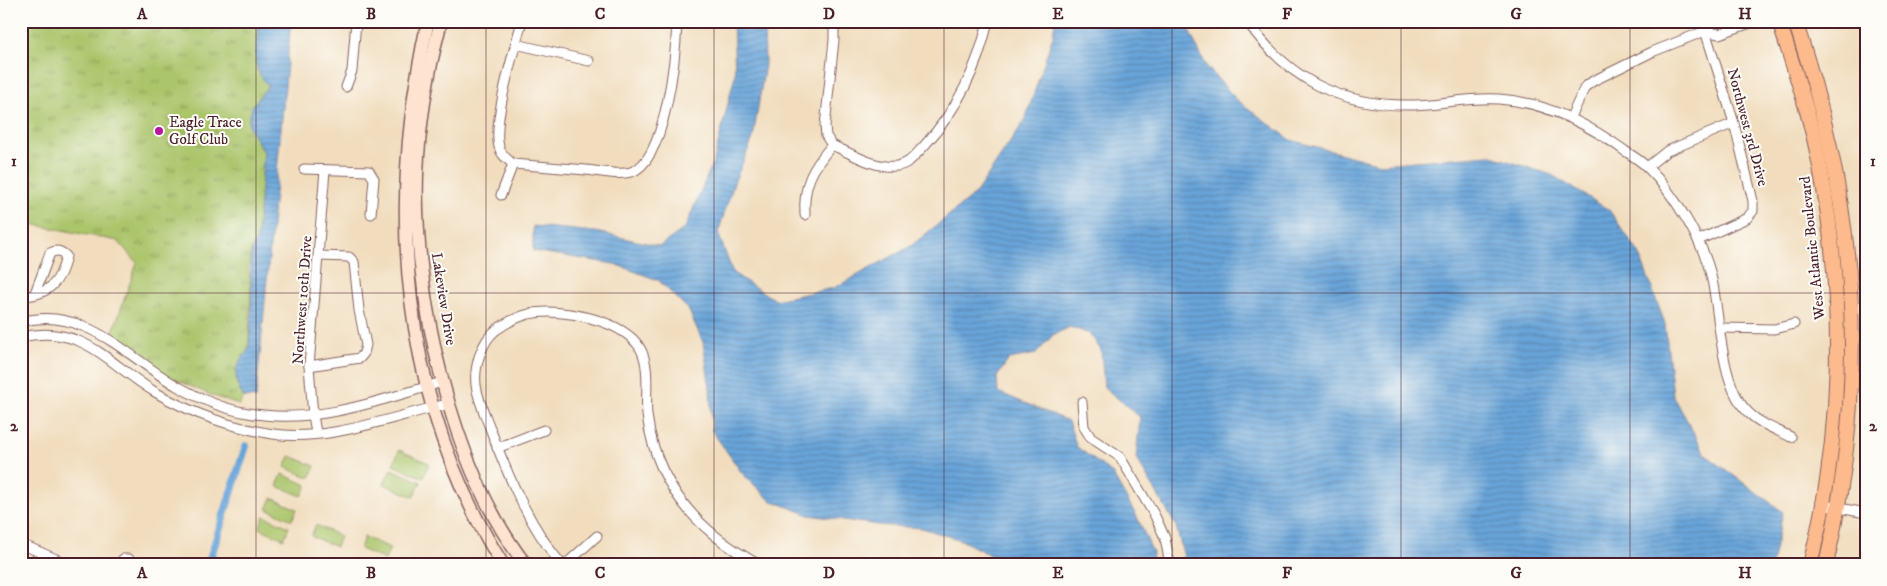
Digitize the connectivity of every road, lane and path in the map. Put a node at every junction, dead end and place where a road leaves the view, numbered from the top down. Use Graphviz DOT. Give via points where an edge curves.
graph roads {
  1 [pos="356,21"];
  2 [pos="428,21"];
  3 [pos="441,21"];
  4 [pos="522,21"];
  5 [pos="677,21"];
  6 [pos="834,21"];
  7 [pos="988,21"];
  8 [pos="1247,21"];
  9 [pos="1702,21"];
  10 [pos="1715,21"];
  11 [pos="1756,21"];
  12 [pos="1778,21"];
  13 [pos="1795,21"];
  14 [pos="1706,31"];
  15 [pos="516,44"];
  16 [pos="589,62"];
  17 [pos="346,87"];
  18 [pos="1571,117"];
  19 [pos="1734,123"];
  20 [pos="832,145"];
  21 [pos="513,164"];
  22 [pos="1647,167"];
  23 [pos="304,169"];
  24 [pos="325,170"];
  25 [pos="501,194"];
  26 [pos="370,214"];
  27 [pos="805,215"];
  28 [pos="1699,240"];
  29 [pos="320,256"];
  30 [pos="35,293"];
  31 [pos="21,296"];
  32 [pos="21,322"];
  33 [pos="1794,324"];
  34 [pos="1721,328"];
  35 [pos="21,337"];
  36 [pos="115,342"];
  37 [pos="104,354"];
  38 [pos="310,366"];
  39 [pos="442,382"];
  40 [pos="426,387"];
  41 [pos="1082,402"];
  42 [pos="448,404"];
  43 [pos="432,408"];
  44 [pos="313,415"];
  45 [pos="544,430"];
  46 [pos="316,433"];
  47 [pos="1791,437"];
  48 [pos="498,448"];
  49 [pos="1823,504"];
  50 [pos="1839,508"];
  51 [pos="1866,512"];
  52 [pos="597,536"];
  53 [pos="21,544"];
  54 [pos="523,560"];
  55 [pos="70,565"];
  56 [pos="118,565"];
  57 [pos="134,565"];
  58 [pos="504,565"];
  59 [pos="562,565"];
  60 [pos="566,565"];
  61 [pos="760,565"];
  62 [pos="1170,565"];
  63 [pos="1810,565"];
  64 [pos="1826,565"];
  1 -- 17 [label="street" via="352,71"];
  2 -- 40 [label="street, Lakeview Drive" via="410,120 405,184 413,320"];
  3 -- 39 [label="street, Lakeview Drive" via="420,131 417,216 420,258"];
  4 -- 15 [label="street"];
  5 -- 21 [label="street" via="673,80 663,118 649,158 634,172 625,174"];
  6 -- 20 [label="street" via="825,126"];
  7 -- 20 [label="street" via="973,70 954,107 908,163 881,165"];
  8 -- 18 [label="street" via="1262,44 1291,70 1351,99 1400,105 1457,99 1500,99"];
  9 -- 14 [label="street, Northwest 3rd Drive"];
  10 -- 14 [label="street"];
  11 -- 14 [label="street" via="1719,34"];
  12 -- 49 [label="main road, West Atlantic Boulevard" via="1820,166 1835,278 1835,403"];
  13 -- 50 [label="main road" via="1835,163 1850,265 1853,372"];
  14 -- 18 [label="street" via="1652,52 1593,81 1586,87"];
  14 -- 19 [label="street, Northwest 3rd Drive"];
  15 -- 16 [label="street"];
  15 -- 21 [label="street" via="498,129 498,146 503,156"];
  18 -- 22 [label="street"];
  19 -- 22 [label="street" via="1667,152"];
  19 -- 28 [label="street, Northwest 3rd Drive" via="1753,211 1747,218"];
  20 -- 27 [label="street" via="810,177 804,196"];
  21 -- 25 [label="street"];
  22 -- 28 [label="street"];
  23 -- 24 [label="street"];
  24 -- 26 [label="street" via="369,172 374,179"];
  24 -- 29 [label="street, Northwest 10th Drive"];
  28 -- 34 [label="street" via="1712,277"];
  29 -- 38 [label="street, Northwest 10th Drive"];
  29 -- 38 [label="street" via="349,257 354,262 366,345 360,358"];
  30 -- 30 [label="street" via="50,253 62,251 66,256 58,281 50,288"];
  30 -- 31 [label="street"];
  32 -- 36 [label="street" via="34,318 71,322"];
  33 -- 34 [label="street" via="1774,329"];
  34 -- 47 [label="street" via="1726,364 1744,408 1756,420"];
  35 -- 37 [label="street" via="35,334 65,336 81,340"];
  36 -- 37 [label="street"];
  36 -- 44 [label="street" via="177,386 219,404 269,416"];
  37 -- 46 [label="street" via="155,392 191,410 274,434"];
  38 -- 44 [label="street, Northwest 10th Drive"];
  39 -- 40 [label="street"];
  39 -- 42 [label="street, Lakeview Drive"];
  40 -- 43 [label="street, Lakeview Drive"];
  40 -- 44 [label="street" via="357,408"];
  41 -- 62 [label="street" via="1084,427 1091,438 1120,457 1155,516 1165,538"];
  42 -- 43 [label="street"];
  42 -- 54 [label="street, Lakeview Drive" via="476,478 503,532"];
  43 -- 46 [label="street" via="361,427"];
  43 -- 58 [label="street, Lakeview Drive" via="468,502"];
  44 -- 46 [label="street, Northwest 10th Drive"];
  45 -- 48 [label="street"];
  48 -- 59 [label="street" via="547,547"];
  48 -- 61 [label="street" via="476,386 476,368 482,349 494,332 510,321 530,314 560,313 618,327 640,349 647,415 666,478 686,509 710,533"];
  49 -- 50 [label="street"];
  49 -- 63 [label="main road, West Atlantic Boulevard"];
  50 -- 51 [label="street"];
  50 -- 64 [label="main road"];
  52 -- 60 [label="street"];
  53 -- 55 [label="street"];
  54 -- 58 [label="street"];
  56 -- 57 [label="street" via="129,558"];
}
